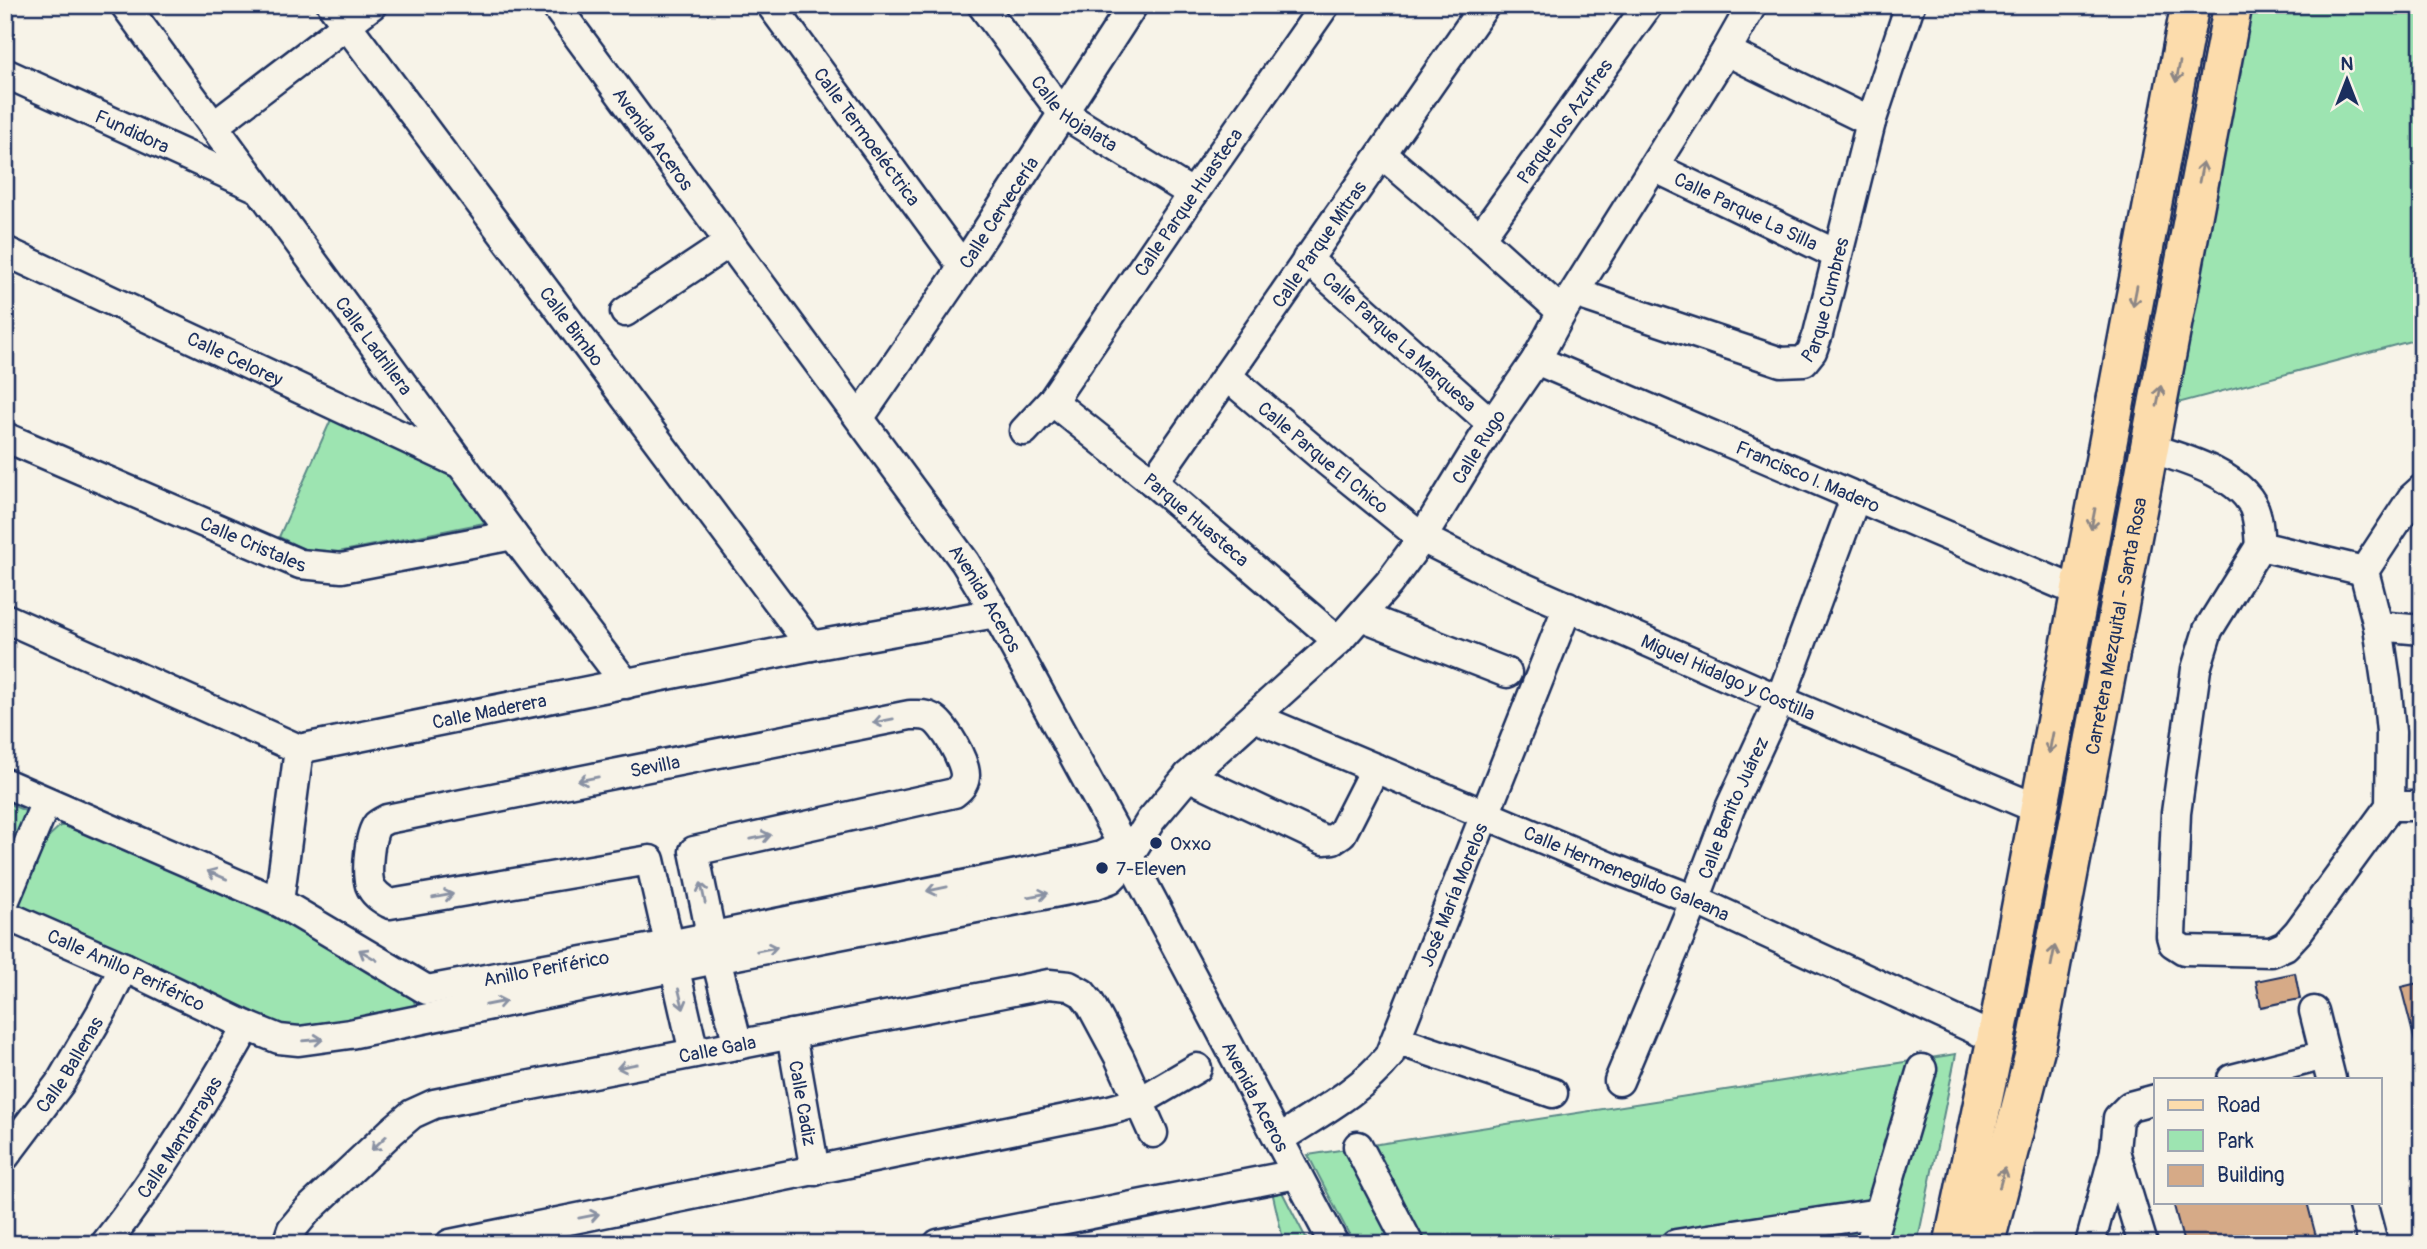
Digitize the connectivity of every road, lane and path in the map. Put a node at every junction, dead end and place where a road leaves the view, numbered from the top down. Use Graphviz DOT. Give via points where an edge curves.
graph roads {
  1 [pos="125,5"];
  2 [pos="372,5"];
  3 [pos="555,5"];
  4 [pos="771,5"];
  5 [pos="982,5"];
  6 [pos="1133,5"];
  7 [pos="1325,5"];
  8 [pos="1485,5"];
  9 [pos="1648,5"];
  10 [pos="1752,5"];
  11 [pos="1910,5"];
  12 [pos="2190,5"];
  13 [pos="2233,5"];
  14 [pos="339,15"];
  15 [pos="1726,51"];
  16 [pos="5,74"];
  17 [pos="1062,113"];
  18 [pos="1871,122"];
  19 [pos="215,125"];
  20 [pos="1382,154"];
  21 [pos="1654,167"];
  22 [pos="260,189"];
  23 [pos="1193,194"];
  24 [pos="1480,238"];
  25 [pos="730,242"];
  26 [pos="5,251"];
  27 [pos="1839,255"];
  28 [pos="1307,259"];
  29 [pos="963,267"];
  30 [pos="1569,302"];
  31 [pos="625,312"];
  32 [pos="1536,360"];
  33 [pos="1227,376"];
  34 [pos="1052,401"];
  35 [pos="860,417"];
  36 [pos="1492,424"];
  37 [pos="1024,431"];
  38 [pos="5,437"];
  39 [pos="2149,448"];
  40 [pos="463,465"];
  41 [pos="1153,482"];
  42 [pos="2422,489"];
  43 [pos="1856,496"];
  44 [pos="513,535"];
  45 [pos="1422,538"];
  46 [pos="2260,546"];
  47 [pos="2364,571"];
  48 [pos="2079,592"];
  49 [pos="1568,606"];
  50 [pos="996,613"];
  51 [pos="1361,616"];
  52 [pos="5,618"];
  53 [pos="2378,626"];
  54 [pos="2422,630"];
  55 [pos="1338,641"];
  56 [pos="811,646"];
  57 [pos="1507,673"];
  58 [pos="626,684"];
  59 [pos="1780,700"];
  60 [pos="1254,718"];
  61 [pos="299,749"];
  62 [pos="1376,768"];
  63 [pos="1188,776"];
  64 [pos="5,783"];
  65 [pos="46,802"];
  66 [pos="2390,806"];
  67 [pos="2422,806"];
  68 [pos="2038,809"];
  69 [pos="1485,814"];
  70 [pos="1131,845"];
  71 [pos="5,900"];
  72 [pos="1696,900"];
  73 [pos="279,902"];
  74 [pos="5,915"];
  75 [pos="714,947"];
  76 [pos="671,956"];
  77 [pos="124,967"];
  78 [pos="428,1003"];
  79 [pos="2314,1011"];
  80 [pos="247,1026"];
  81 [pos="791,1034"];
  82 [pos="1996,1039"];
  83 [pos="1396,1040"];
  84 [pos="738,1045"];
  85 [pos="694,1053"];
  86 [pos="2328,1067"];
  87 [pos="1197,1068"];
  88 [pos="1922,1069"];
  89 [pos="2240,1078"];
  90 [pos="1619,1081"];
  91 [pos="1553,1093"];
  92 [pos="2154,1100"];
  93 [pos="1139,1102"];
  94 [pos="1153,1133"];
  95 [pos="1279,1139"];
  96 [pos="1358,1146"];
  97 [pos="2115,1151"];
  98 [pos="5,1156"];
  99 [pos="815,1171"];
  100 [pos="1297,1174"];
  101 [pos="2363,1204"];
  102 [pos="1879,1213"];
  103 [pos="971,1241"];
  104 [pos="105,1244"];
  105 [pos="288,1244"];
  106 [pos="450,1244"];
  107 [pos="939,1244"];
  108 [pos="1334,1244"];
  109 [pos="1409,1244"];
  110 [pos="1675,1244"];
  111 [pos="1870,1244"];
  112 [pos="1953,1244"];
  113 [pos="1985,1244"];
  114 [pos="2090,1244"];
  115 [pos="2143,1244"];
  116 [pos="2373,1244"];
  1 -- 19 [label="street, Calle Ladrillera"];
  2 -- 14 [label="street"];
  3 -- 25 [label="street, Avenida Aceros"];
  4 -- 29 [label="street, Calle Termoeléctrica"];
  5 -- 17 [label="street, Calle Hojalata"];
  6 -- 17 [label="street, Calle Cervecería"];
  7 -- 23 [label="street, Calle Parque Huasteca"];
  8 -- 20 [label="street, Calle Parque Mitras"];
  9 -- 24 [label="street, Parque los Azufres"];
  10 -- 15 [label="street, Calle Rugo"];
  11 -- 18 [label="street, Parque Cumbres"];
  12 -- 48 [label="main road, one-way"];
  39 -- 13 [label="main road, Carretera Mezquital - Santa Rosa, one-way"];
  14 -- 19 [label="street"];
  14 -- 56 [label="street, Calle Bimbo"];
  15 -- 18 [label="street"];
  15 -- 21 [label="street, Calle Rugo"];
  16 -- 22 [label="street, Fundidora"];
  17 -- 23 [label="street, Calle Hojalata"];
  17 -- 29 [label="street, Calle Cervecería"];
  18 -- 27 [label="street, Parque Cumbres"];
  19 -- 22 [label="street, Calle Ladrillera"];
  20 -- 24 [label="street"];
  20 -- 28 [label="street, Calle Parque Mitras"];
  21 -- 27 [label="street, Calle Parque La Silla"];
  21 -- 30 [label="street, Calle Rugo"];
  22 -- 40 [label="street, Calle Ladrillera"];
  23 -- 34 [label="street, Calle Parque Huasteca"];
  24 -- 30 [label="street"];
  25 -- 31 [label="street"];
  25 -- 35 [label="street, Avenida Aceros"];
  26 -- 40 [label="street, Calle Celorey"];
  27 -- 30 [label="street, Parque Cumbres" via="1812,351 1804,361 1781,362"];
  28 -- 33 [label="street, Calle Parque Mitras"];
  28 -- 36 [label="street, Calle Parque La Marquesa"];
  29 -- 35 [label="street, Calle Cervecería"];
  30 -- 32 [label="street, Calle Rugo"];
  32 -- 36 [label="street, Calle Rugo"];
  32 -- 43 [label="street, Francisco I. Madero"];
  33 -- 41 [label="street, Calle Parque Mitras"];
  33 -- 45 [label="street, Calle Parque El Chico"];
  34 -- 37 [label="street, Calle Parque Huasteca"];
  34 -- 41 [label="street, Parque Huasteca"];
  35 -- 50 [label="street, Avenida Aceros" via="965,562"];
  36 -- 45 [label="street, Calle Rugo"];
  38 -- 44 [label="street, Calle Cristales" via="300,564 342,568"];
  39 -- 46 [label="street" via="2224,475 2256,512"];
  113 -- 39 [label="main road, Carretera Mezquital - Santa Rosa, one-way" via="2036,1047"];
  40 -- 44 [label="street, Calle Ladrillera"];
  41 -- 55 [label="street, Parque Huasteca"];
  42 -- 47 [label="street"];
  43 -- 48 [label="street, Francisco I. Madero"];
  43 -- 59 [label="street, Calle Benito Juárez"];
  44 -- 58 [label="street, Calle Ladrillera"];
  45 -- 49 [label="street, Miguel Hidalgo y Costilla"];
  45 -- 51 [label="street, Calle Rugo"];
  46 -- 47 [label="street"];
  46 -- 66 [label="street" via="2208,630 2196,669 2176,813 2173,943 2184,950 2271,951 2285,946"];
  47 -- 53 [label="street"];
  48 -- 68 [label="main road, one-way"];
  49 -- 59 [label="street, Miguel Hidalgo y Costilla"];
  49 -- 69 [label="street, José María Morelos"];
  50 -- 56 [label="street, Calle Maderera"];
  50 -- 70 [label="street, Avenida Aceros"];
  51 -- 55 [label="street, Calle Rugo"];
  51 -- 57 [label="street"];
  52 -- 61 [label="street"];
  53 -- 54 [label="street"];
  53 -- 66 [label="street" via="2391,732"];
  55 -- 60 [label="street, Calle Rugo"];
  56 -- 58 [label="street, Calle Maderera"];
  58 -- 61 [label="street, Calle Maderera"];
  59 -- 68 [label="street, Miguel Hidalgo y Costilla"];
  59 -- 72 [label="street, Calle Benito Juárez" via="1730,808"];
  60 -- 62 [label="street, Calle Hermenegildo Galeana"];
  60 -- 63 [label="street, Calle Rugo"];
  61 -- 73 [label="street"];
  62 -- 63 [label="street" via="1342,833 1324,840"];
  62 -- 69 [label="street, Calle Hermenegildo Galeana"];
  63 -- 70 [label="street, Calle Rugo"];
  64 -- 65 [label="street"];
  65 -- 71 [label="street"];
  73 -- 65 [label="street, one-way"];
  66 -- 67 [label="street"];
  68 -- 82 [label="main road"];
  69 -- 72 [label="street, Calle Hermenegildo Galeana"];
  69 -- 83 [label="street, José María Morelos"];
  70 -- 75 [label="street, Anillo Periférico" via="998,890"];
  70 -- 95 [label="street, Avenida Aceros"];
  72 -- 82 [label="street, Calle Hermenegildo Galeana"];
  72 -- 90 [label="street, Calle Benito Juárez"];
  78 -- 73 [label="street, one-way"];
  74 -- 77 [label="street, Calle Anillo Periférico"];
  75 -- 76 [label="street, Anillo Periférico"];
  75 -- 76 [label="street, Sevilla, one-way" via="694,851 954,793 962,787 963,766 936,719 910,715 387,819 372,835 370,885 377,897 390,904 650,860"];
  75 -- 84 [label="street"];
  76 -- 78 [label="street, Anillo Periférico"];
  76 -- 85 [label="street, one-way"];
  77 -- 80 [label="street, Calle Anillo Periférico"];
  77 -- 98 [label="street, Calle Ballenas" via="61,1083"];
  80 -- 78 [label="street, Anillo Periférico, one-way" via="279,1039 299,1041 350,1034"];
  79 -- 86 [label="street"];
  80 -- 104 [label="street, Calle Mantarrayas" via="202,1105"];
  81 -- 84 [label="street, Calle Gala"];
  81 -- 93 [label="street, Calle Gala" via="1049,984 1069,986 1090,1003"];
  81 -- 99 [label="street, Calle Cadiz"];
  82 -- 112 [label="main road"];
  83 -- 91 [label="street"];
  83 -- 95 [label="street, José María Morelos" via="1376,1073"];
  84 -- 85 [label="street, Calle Gala"];
  85 -- 105 [label="street, Calle Gala, one-way" via="434,1104 412,1114 307,1211 292,1229"];
  86 -- 89 [label="street"];
  87 -- 93 [label="street"];
  88 -- 102 [label="street"];
  92 -- 97 [label="street" via="2130,1106 2118,1118"];
  93 -- 94 [label="street, Calle Gala"];
  93 -- 99 [label="street"];
  95 -- 100 [label="street, Avenida Aceros"];
  96 -- 109 [label="street"];
  97 -- 114 [label="street"];
  97 -- 115 [label="street"];
  106 -- 99 [label="street, one-way"];
  100 -- 103 [label="street"];
  100 -- 108 [label="street, Avenida Aceros"];
  101 -- 116 [label="street"];
  102 -- 110 [label="street"];
  102 -- 111 [label="street"];
  103 -- 107 [label="street"];
}
